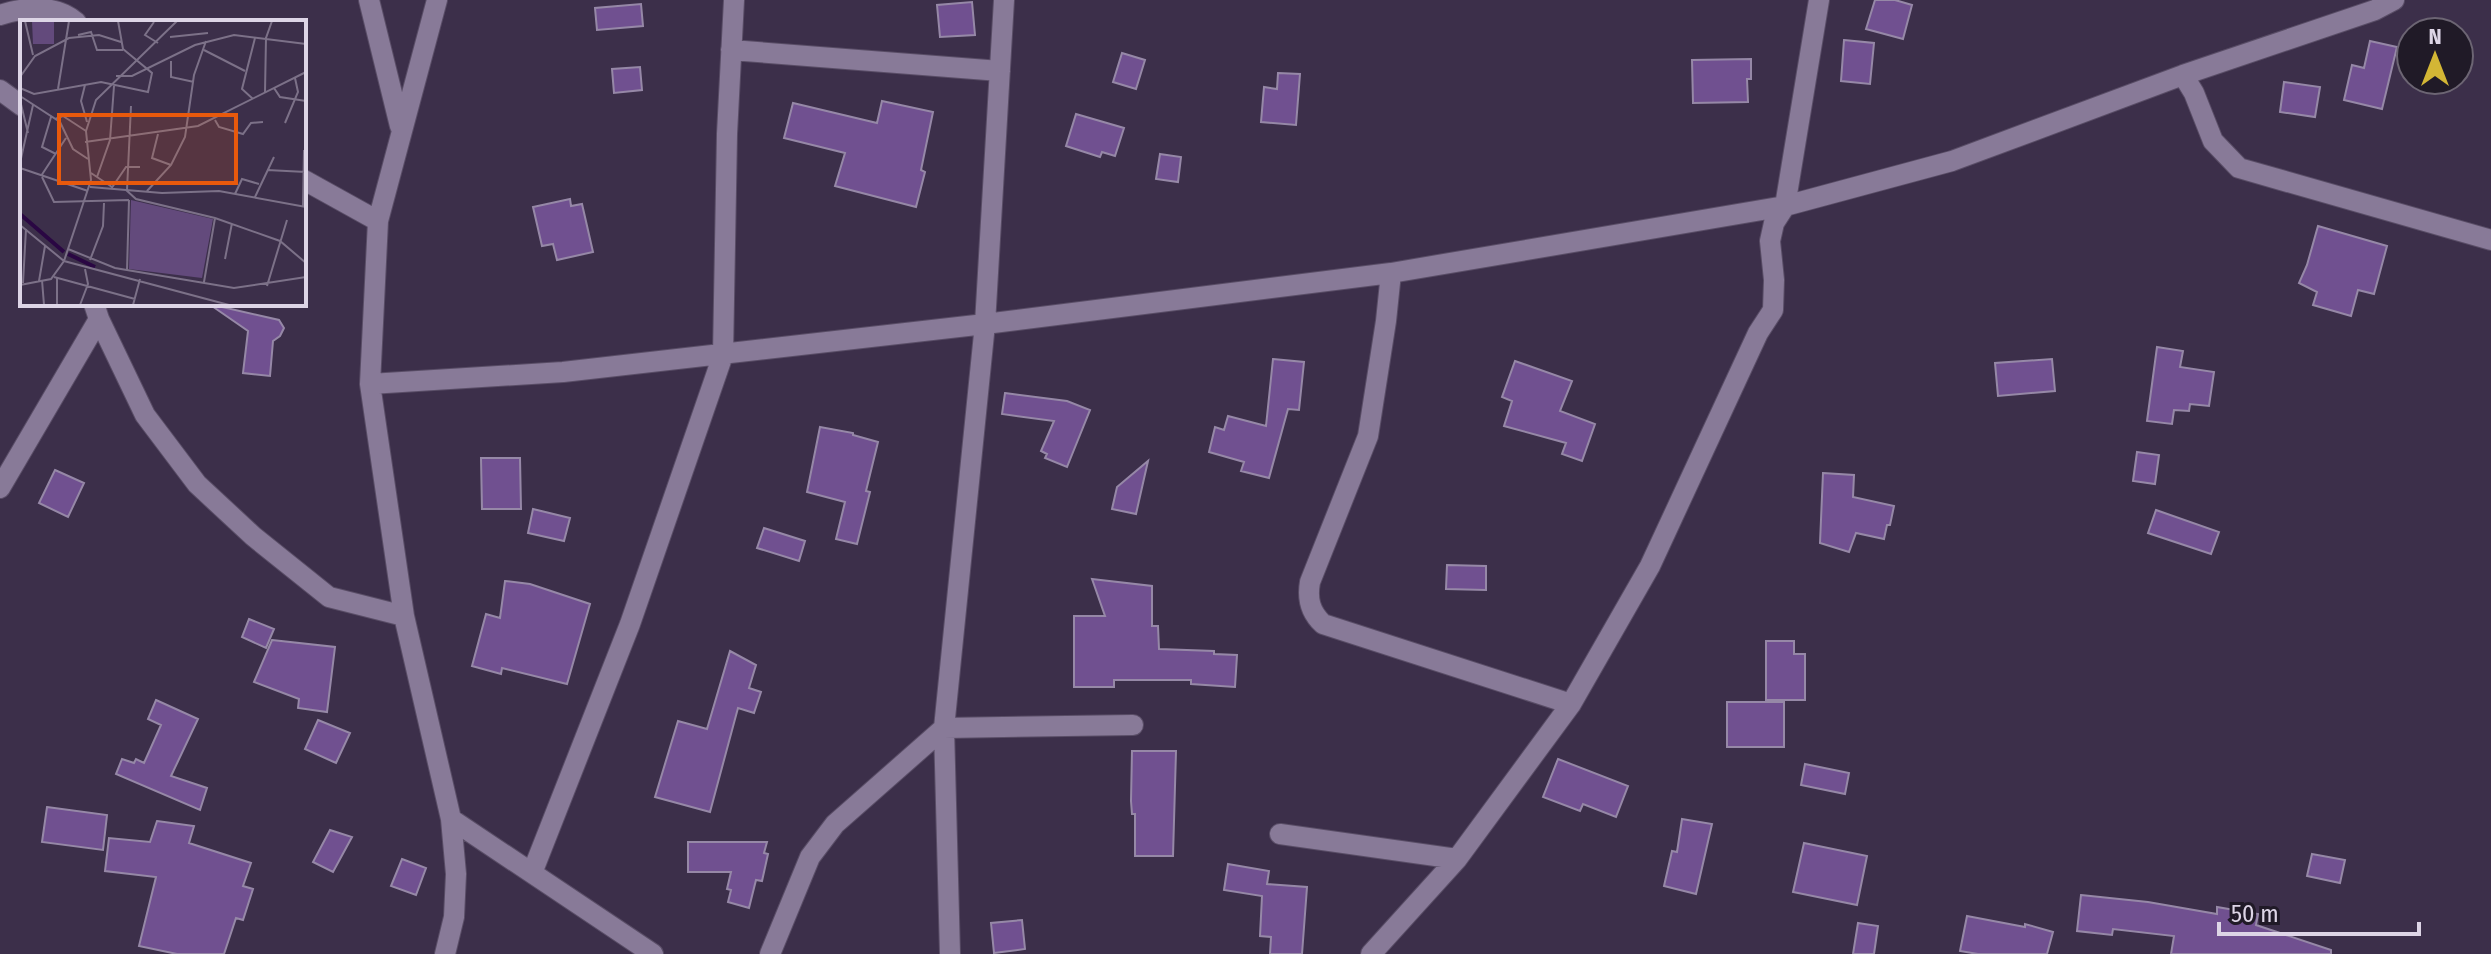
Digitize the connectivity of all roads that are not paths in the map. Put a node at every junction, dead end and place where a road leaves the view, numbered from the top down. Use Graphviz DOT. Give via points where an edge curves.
graph roads {
  1 [pos="369,0"];
  2 [pos="437,0"];
  3 [pos="734,0"];
  4 [pos="1004,0"];
  5 [pos="1819,0"];
  6 [pos="2394,0"];
  7 [pos="0,15"];
  8 [pos="73,20"];
  9 [pos="731,50"];
  10 [pos="1000,71"];
  11 [pos="2183,75"];
  12 [pos="0,90"];
  13 [pos="20,105"];
  14 [pos="401,129"];
  15 [pos="306,181"];
  16 [pos="1785,206"];
  17 [pos="378,221"];
  18 [pos="2491,240"];
  19 [pos="1391,273"];
  20 [pos="96,312"];
  21 [pos="985,324"];
  22 [pos="723,355"];
  23 [pos="370,384"];
  24 [pos="0,488"];
  25 [pos="404,616"];
  26 [pos="1571,704"];
  27 [pos="1133,725"];
  28 [pos="944,728"];
  29 [pos="451,819"];
  30 [pos="1280,834"];
  31 [pos="1457,859"];
  32 [pos="532,873"];
  33 [pos="1375,952"];
  34 [pos="445,954"];
  35 [pos="653,954"];
  36 [pos="770,954"];
  37 [pos="950,954"];
  1 -- 14 [label="street"];
  2 -- 14 [label="street"];
  3 -- 9 [label="street"];
  4 -- 10 [label="street"];
  5 -- 16 [label="street"];
  6 -- 11 [label="street"];
  7 -- 8 [label="street" via="43,8"];
  9 -- 10 [label="street"];
  9 -- 22 [label="street"];
  10 -- 21 [label="street"];
  11 -- 16 [label="street" via="1952,161"];
  11 -- 18 [label="street" via="2213,141 2239,168"];
  12 -- 13 [label="street"];
  14 -- 17 [label="street"];
  15 -- 17 [label="street"];
  16 -- 19 [label="street"];
  16 -- 26 [label="street" via="1770,241 1773,310 1650,566"];
  17 -- 23 [label="street"];
  19 -- 21 [label="street"];
  19 -- 26 [label="street" via="1368,436 1310,582 1310,606 1323,624"];
  20 -- 24 [label="street"];
  20 -- 25 [label="street" via="145,415 197,484 329,597"];
  21 -- 22 [label="street"];
  21 -- 28 [label="street"];
  22 -- 23 [label="street"];
  22 -- 32 [label="street" via="630,624"];
  23 -- 25 [label="street"];
  25 -- 29 [label="street"];
  26 -- 31 [label="street"];
  27 -- 28 [label="street"];
  28 -- 36 [label="street" via="835,824 810,857"];
  28 -- 37 [label="street"];
  29 -- 32 [label="street"];
  29 -- 34 [label="street" via="456,874"];
  30 -- 31 [label="street"];
  31 -- 33 [label="street"];
  32 -- 35 [label="street"];
}
